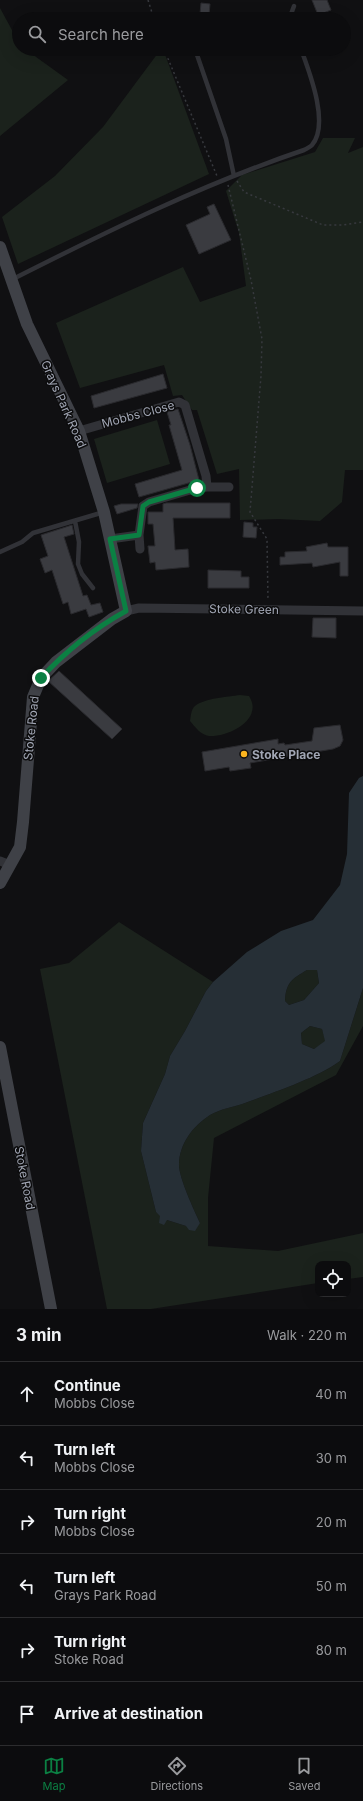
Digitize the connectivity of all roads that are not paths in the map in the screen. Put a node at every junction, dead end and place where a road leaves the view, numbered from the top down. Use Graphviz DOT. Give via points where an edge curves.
graph roads {
  1 [pos="294,6"];
  2 [pos="292,12"];
  3 [pos="198,56"];
  4 [pos="303,56"];
  5 [pos="234,176"];
  6 [pos="0,247"];
  7 [pos="11,280"];
  8 [pos="78,431"];
  9 [pos="207,487"];
  10 [pos="229,487"];
  11 [pos="104,512"];
  12 [pos="75,521"];
  13 [pos="139,535"];
  14 [pos="110,539"];
  15 [pos="140,549"];
  16 [pos="0,552"];
  17 [pos="93,588"];
  18 [pos="126,611"];
  19 [pos="363,611"];
  20 [pos="5,863"];
  21 [pos="0,883"];
  22 [pos="0,1047"];
  23 [pos="51,1309"];
  1 -- 2 [label="lane"];
  3 -- 5 [label="lane" via="226,139"];
  4 -- 5 [label="lane" via="313,84 319,116 312,145"];
  5 -- 7 [label="lane" via="132,219"];
  6 -- 7 [label="main road, Grays Park Road"];
  7 -- 8 [label="main road, Grays Park Road" via="28,324"];
  8 -- 9 [label="street, Mobbs Close" via="179,402 185,405 187,410"];
  8 -- 11 [label="main road, Grays Park Road"];
  9 -- 10 [label="street"];
  9 -- 13 [label="street" via="149,502 143,506"];
  11 -- 12 [label="lane"];
  11 -- 14 [label="main road, Grays Park Road"];
  12 -- 16 [label="lane" via="33,533 22,542"];
  12 -- 17 [label="lane" via="80,542 78,564"];
  13 -- 14 [label="street"];
  13 -- 15 [label="street"];
  14 -- 18 [label="main road, Grays Park Road"];
  18 -- 19 [label="street, Stoke Green" via="139,608"];
  18 -- 20 [label="main road, Stoke Road" via="56,662 41,678 32,697 20,846"];
  20 -- 21 [label="main road, Stoke Road"];
  22 -- 23 [label="main road, Stoke Road"];
}
